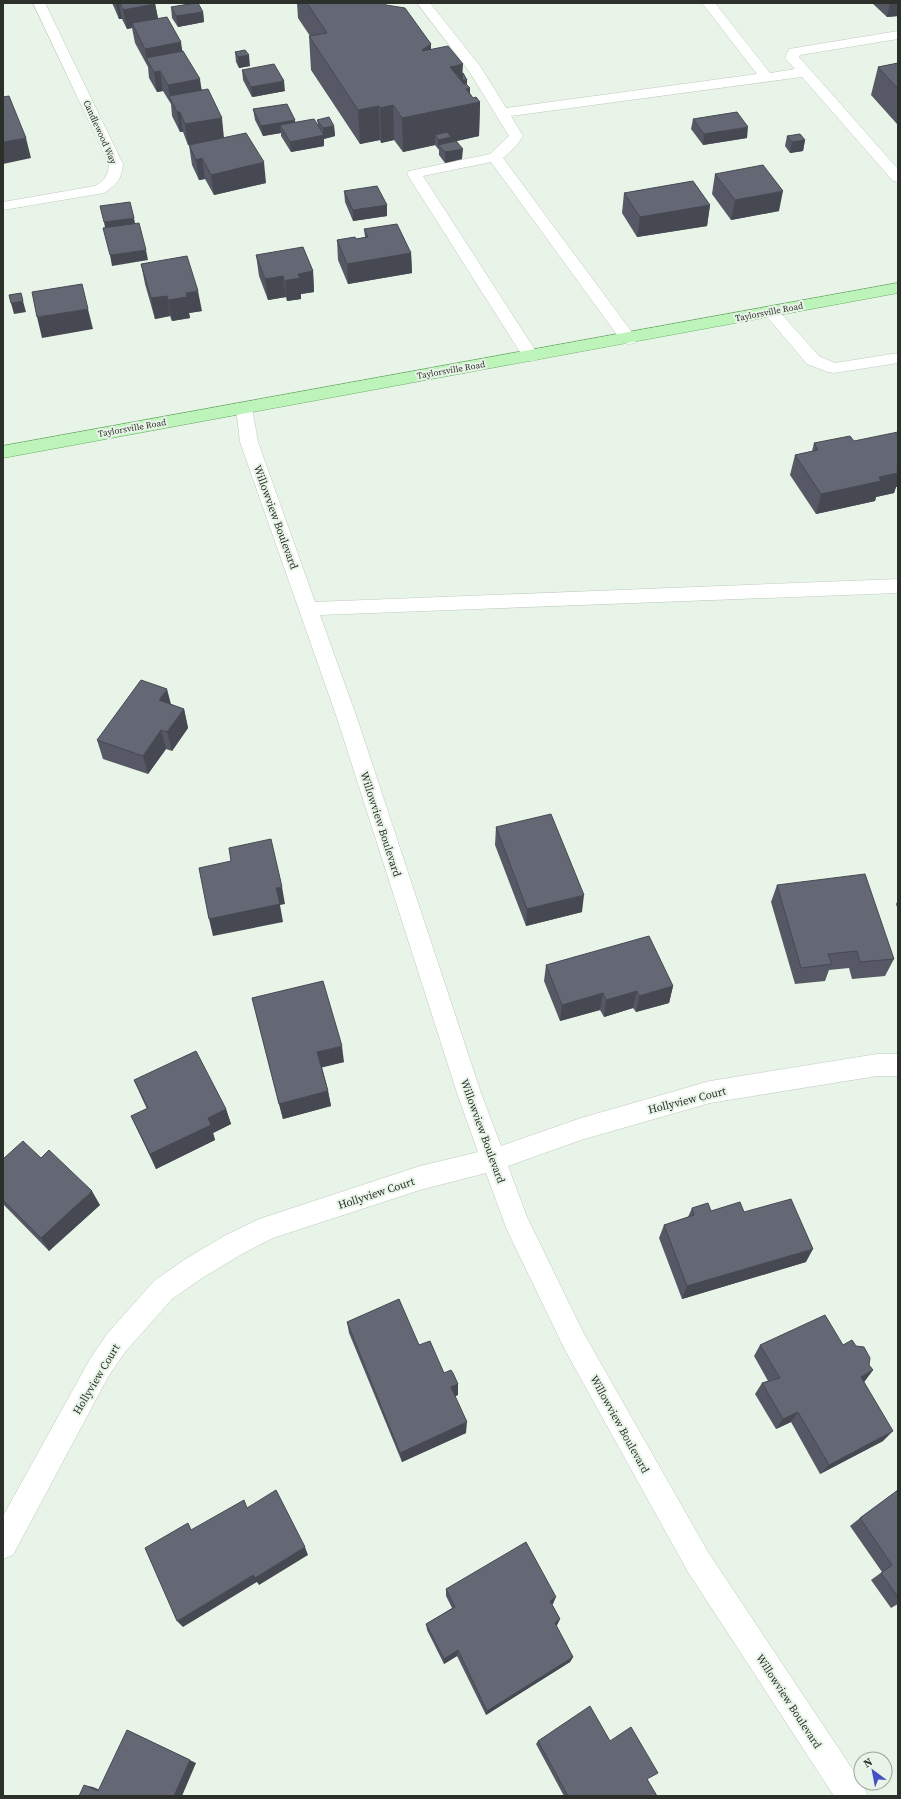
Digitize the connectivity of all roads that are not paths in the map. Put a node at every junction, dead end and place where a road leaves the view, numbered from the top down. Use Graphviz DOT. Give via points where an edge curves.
graph roads {
  1 [pos="39,3"];
  2 [pos="427,3"];
  3 [pos="708,3"];
  4 [pos="898,35"];
  5 [pos="805,72"];
  6 [pos="766,77"];
  7 [pos="503,113"];
  8 [pos="495,157"];
  9 [pos="898,178"];
  10 [pos="3,206"];
  11 [pos="898,288"];
  12 [pos="771,312"];
  13 [pos="629,339"];
  14 [pos="531,356"];
  15 [pos="898,358"];
  16 [pos="244,408"];
  17 [pos="3,452"];
  18 [pos="898,586"];
  19 [pos="308,609"];
  20 [pos="898,1064"];
  21 [pos="493,1160"];
  22 [pos="3,1545"];
  23 [pos="852,1796"];
  1 -- 10 [label="street, Candlewood Way" via="116,164 116,176 99,190"];
  2 -- 7 [label="street"];
  3 -- 6 [label="street"];
  4 -- 5 [label="street" via="794,52 792,58"];
  5 -- 6 [label="street"];
  5 -- 9 [label="street"];
  6 -- 7 [label="street"];
  7 -- 8 [label="street" via="516,136"];
  8 -- 13 [label="street"];
  8 -- 14 [label="street" via="414,174"];
  11 -- 12 [label="main road, Taylorsville Road"];
  12 -- 13 [label="main road, Taylorsville Road"];
  12 -- 15 [label="street" via="813,360 834,368"];
  13 -- 14 [label="main road, Taylorsville Road"];
  14 -- 16 [label="main road, Taylorsville Road"];
  16 -- 17 [label="main road, Taylorsville Road"];
  16 -- 19 [label="street, Willowview Boulevard" via="249,442"];
  18 -- 19 [label="street"];
  19 -- 21 [label="street, Willowview Boulevard"];
  20 -- 21 [label="street, Hollyview Court" via="877,1065 710,1092 581,1129"];
  21 -- 22 [label="street, Hollyview Court" via="420,1178 268,1228 233,1245 163,1290 116,1342 99,1368"];
  21 -- 23 [label="street, Willowview Boulevard" via="516,1221 574,1341 698,1562"];
}
